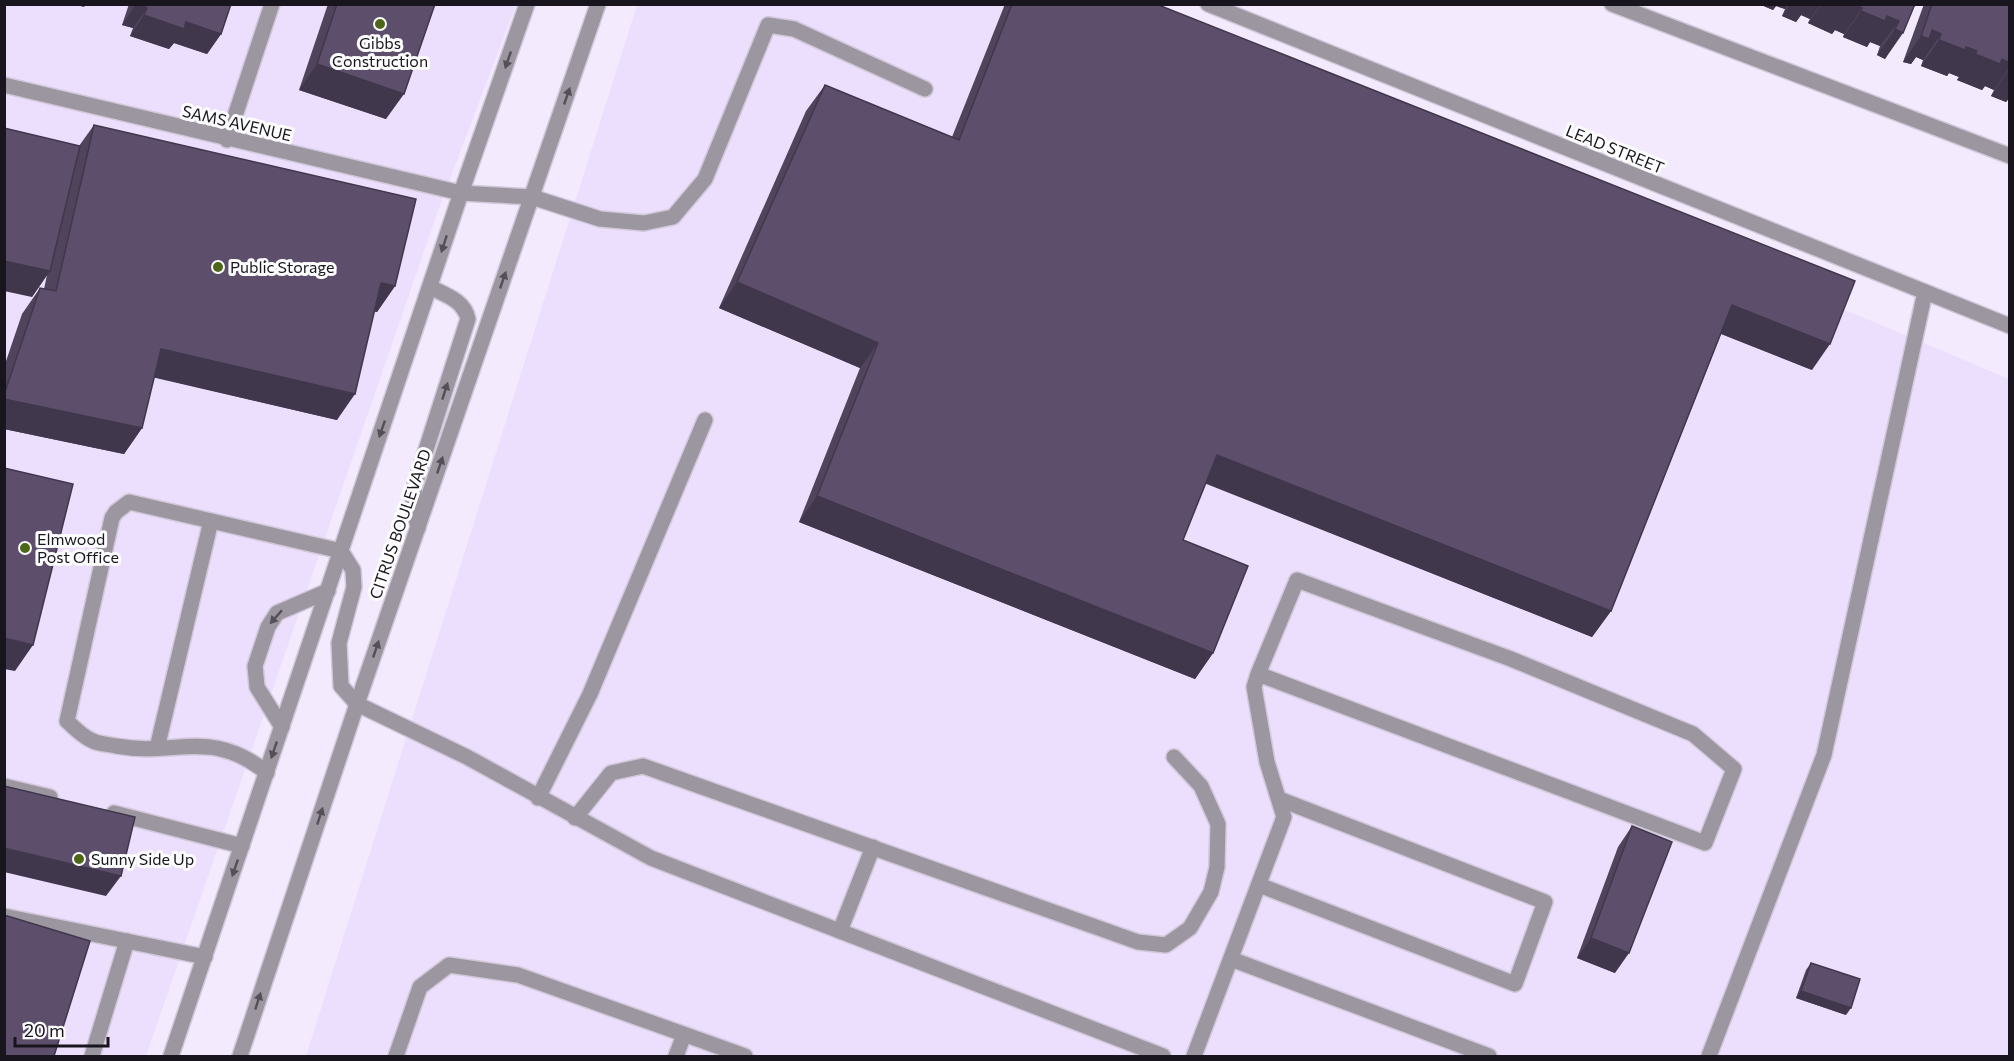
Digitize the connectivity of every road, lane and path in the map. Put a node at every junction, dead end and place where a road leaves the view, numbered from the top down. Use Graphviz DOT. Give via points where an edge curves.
graph roads {
  1 [pos="272,4"];
  2 [pos="527,4"];
  3 [pos="598,4"];
  4 [pos="1208,4"];
  5 [pos="1621,6"];
  6 [pos="4,86"];
  7 [pos="925,89"];
  8 [pos="227,140"];
  9 [pos="2010,156"];
  10 [pos="461,193"];
  11 [pos="532,197"];
  12 [pos="430,286"];
  13 [pos="1925,292"];
  14 [pos="2010,326"];
  15 [pos="705,420"];
  16 [pos="212,521"];
  17 [pos="418,528"];
  18 [pos="341,551"];
  19 [pos="328,591"];
  20 [pos="1258,674"];
  21 [pos="357,704"];
  22 [pos="282,727"];
  23 [pos="157,748"];
  24 [pos="1174,757"];
  25 [pos="267,772"];
  26 [pos="4,786"];
  27 [pos="538,798"];
  28 [pos="1280,799"];
  29 [pos="60,800"];
  30 [pos="93,808"];
  31 [pos="575,818"];
  32 [pos="242,846"];
  33 [pos="873,847"];
  34 [pos="1258,885"];
  35 [pos="4,916"];
  36 [pos="840,931"];
  37 [pos="127,941"];
  38 [pos="205,957"];
  39 [pos="1231,959"];
  40 [pos="684,1035"];
  41 [pos="92,1056"];
  42 [pos="171,1056"];
  43 [pos="240,1056"];
  44 [pos="396,1056"];
  45 [pos="676,1056"];
  46 [pos="745,1056"];
  47 [pos="1163,1056"];
  48 [pos="1194,1056"];
  49 [pos="1489,1056"];
  50 [pos="1709,1056"];
  1 -- 8 [label="street"];
  2 -- 10 [label="street, one-way"];
  11 -- 3 [label="street, CITRUS BOULEVARD, one-way"];
  4 -- 13 [label="street, LEAD STREET"];
  5 -- 9 [label="street"];
  6 -- 8 [label="street, SAMS AVENUE"];
  7 -- 11 [label="street, SAMS AVENUE" via="794,29 768,25 705,179 673,217 644,223 600,219"];
  8 -- 10 [label="street, SAMS AVENUE"];
  10 -- 11 [label="street, SAMS AVENUE"];
  10 -- 12 [label="street, one-way"];
  17 -- 11 [label="street, CITRUS BOULEVARD, one-way"];
  17 -- 12 [label="street, one-way" via="413,503 415,484 468,319 458,302"];
  12 -- 18 [label="street, one-way"];
  13 -- 14 [label="street, LEAD STREET"];
  13 -- 50 [label="street" via="1824,755"];
  15 -- 27 [label="street" via="590,694"];
  16 -- 18 [label="street"];
  16 -- 23 [label="street"];
  16 -- 23 [label="street" via="129,502 112,518 66,721 93,741 139,750"];
  21 -- 17 [label="street, CITRUS BOULEVARD, one-way"];
  18 -- 19 [label="street"];
  18 -- 21 [label="street" via="353,570 354,587 339,643 340,686"];
  19 -- 22 [label="street"];
  19 -- 22 [label="street, one-way" via="277,613 268,627 255,666 257,687"];
  20 -- 20 [label="street" via="1297,580 1511,659 1693,734 1734,769 1705,843"];
  20 -- 28 [label="street" via="1255,697 1267,762"];
  21 -- 27 [label="street" via="467,757"];
  43 -- 21 [label="street, CITRUS BOULEVARD, one-way"];
  22 -- 25 [label="street, one-way"];
  23 -- 25 [label="street" via="225,748"];
  24 -- 33 [label="street" via="1201,786 1218,824 1217,867 1211,892 1190,928 1166,945 1138,942"];
  25 -- 32 [label="street"];
  26 -- 29 [label="street"];
  27 -- 31 [label="street"];
  28 -- 34 [label="street" via="1284,817"];
  28 -- 34 [label="street" via="1545,902 1515,984"];
  30 -- 32 [label="street"];
  31 -- 33 [label="street" via="611,773 643,766"];
  31 -- 36 [label="street" via="651,858"];
  32 -- 38 [label="street, one-way"];
  33 -- 36 [label="street"];
  34 -- 39 [label="street"];
  35 -- 37 [label="street"];
  36 -- 47 [label="street"];
  37 -- 38 [label="street"];
  37 -- 41 [label="street"];
  38 -- 42 [label="street"];
  39 -- 48 [label="street"];
  39 -- 49 [label="street"];
  40 -- 44 [label="street" via="518,975 449,965 420,987"];
  40 -- 45 [label="street"];
  40 -- 46 [label="street"];
}
